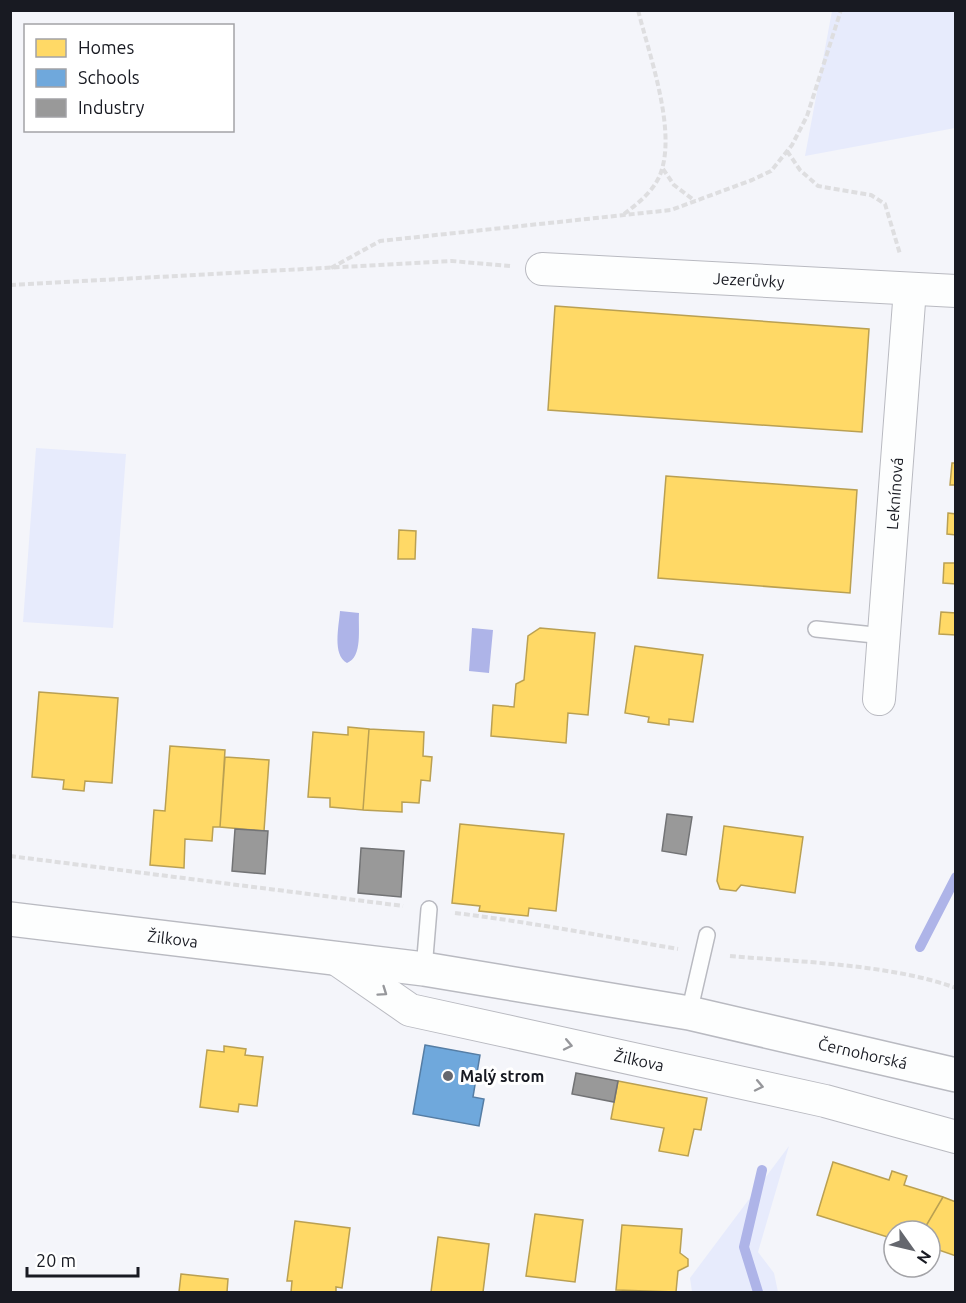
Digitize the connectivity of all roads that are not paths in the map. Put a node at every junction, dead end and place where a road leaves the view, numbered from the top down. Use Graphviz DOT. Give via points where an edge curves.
graph roads {
  1 [pos="542,269"];
  2 [pos="910,289"];
  3 [pos="956,291"];
  4 [pos="816,629"];
  5 [pos="884,636"];
  6 [pos="879,699"];
  7 [pos="429,909"];
  8 [pos="10,919"];
  9 [pos="707,935"];
  10 [pos="335,958"];
  11 [pos="424,969"];
  12 [pos="689,1013"];
  13 [pos="769,1030"];
  14 [pos="956,1075"];
  15 [pos="956,1137"];
  1 -- 2 [label="street, Jezerůvky"];
  2 -- 3 [label="street, Jezerůvky"];
  2 -- 5 [label="street, Leknínová"];
  4 -- 5 [label="lane"];
  5 -- 6 [label="street, Leknínová"];
  7 -- 11 [label="lane"];
  8 -- 10 [label="street, Žilkova"];
  9 -- 12 [label="lane"];
  10 -- 11 [label="street, Žilkova"];
  10 -- 15 [label="street, Žilkova, one-way" via="410,1010 825,1101"];
  11 -- 12 [label="street, Žilkova"];
  12 -- 13 [label="street, Žilkova"];
  13 -- 14 [label="street, Černohorská"];
}
